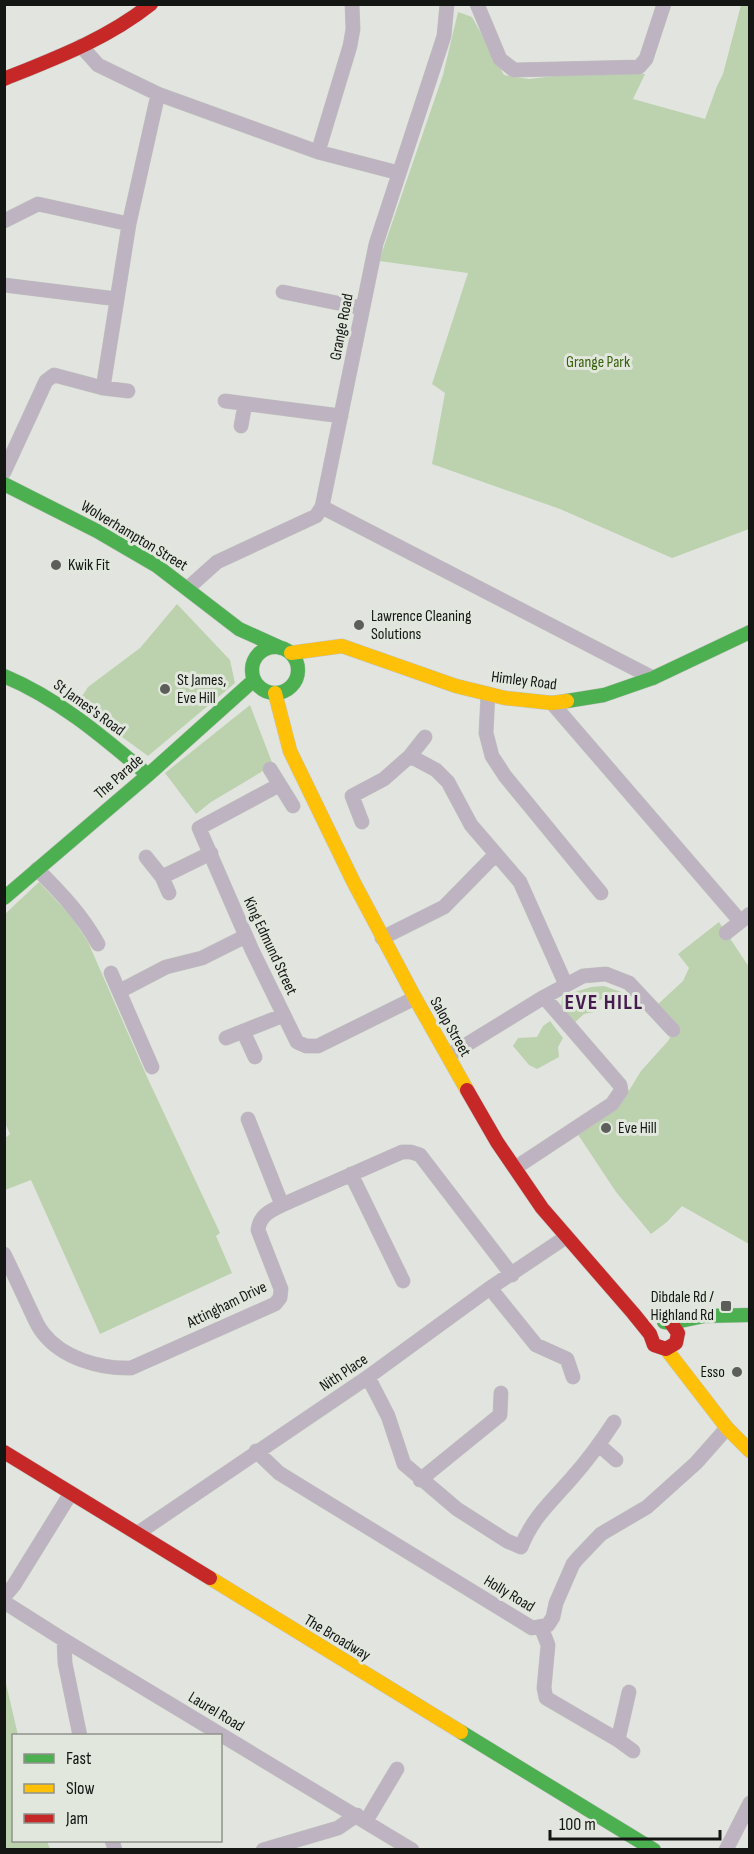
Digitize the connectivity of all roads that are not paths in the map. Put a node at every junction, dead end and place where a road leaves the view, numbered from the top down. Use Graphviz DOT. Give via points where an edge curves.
graph roads {
  1 [pos="151,4"];
  2 [pos="352,4"];
  3 [pos="447,4"];
  4 [pos="477,4"];
  5 [pos="664,4"];
  6 [pos="81,46"];
  7 [pos="4,79"];
  8 [pos="158,94"];
  9 [pos="318,152"];
  10 [pos="399,173"];
  11 [pos="4,221"];
  12 [pos="129,224"];
  13 [pos="4,285"];
  14 [pos="283,292"];
  15 [pos="117,299"];
  16 [pos="362,308"];
  17 [pos="103,388"];
  18 [pos="128,391"];
  19 [pos="225,401"];
  20 [pos="245,404"];
  21 [pos="341,416"];
  22 [pos="241,426"];
  23 [pos="4,472"];
  24 [pos="4,484"];
  25 [pos="322,507"];
  26 [pos="188,588"];
  27 [pos="239,629"];
  28 [pos="750,632"];
  29 [pos="324,647"];
  30 [pos="286,650"];
  31 [pos="255,658"];
  32 [pos="298,667"];
  33 [pos="4,676"];
  34 [pos="653,678"];
  35 [pos="254,680"];
  36 [pos="281,691"];
  37 [pos="488,694"];
  38 [pos="552,703"];
  39 [pos="425,737"];
  40 [pos="410,756"];
  41 [pos="270,770"];
  42 [pos="148,775"];
  43 [pos="279,785"];
  44 [pos="293,806"];
  45 [pos="362,822"];
  46 [pos="211,853"];
  47 [pos="495,854"];
  48 [pos="146,857"];
  49 [pos="37,869"];
  50 [pos="162,878"];
  51 [pos="169,892"];
  52 [pos="601,893"];
  53 [pos="4,898"];
  54 [pos="745,917"];
  55 [pos="726,933"];
  56 [pos="246,936"];
  57 [pos="382,938"];
  58 [pos="98,944"];
  59 [pos="111,973"];
  60 [pos="566,985"];
  61 [pos="120,992"];
  62 [pos="544,997"];
  63 [pos="415,999"];
  64 [pos="284,1015"];
  65 [pos="673,1030"];
  66 [pos="243,1031"];
  67 [pos="226,1038"];
  68 [pos="448,1056"];
  69 [pos="255,1057"];
  70 [pos="152,1067"];
  71 [pos="248,1119"];
  72 [pos="515,1168"];
  73 [pos="351,1174"];
  74 [pos="282,1205"];
  75 [pos="567,1237"];
  76 [pos="4,1254"];
  77 [pos="9,1275"];
  78 [pos="512,1275"];
  79 [pos="403,1281"];
  80 [pos="490,1288"];
  81 [pos="750,1315"];
  82 [pos="674,1328"];
  83 [pos="653,1329"];
  84 [pos="669,1348"];
  85 [pos="368,1377"];
  86 [pos="573,1377"];
  87 [pos="501,1393"];
  88 [pos="614,1422"];
  89 [pos="727,1428"];
  90 [pos="599,1445"];
  91 [pos="256,1451"];
  92 [pos="750,1451"];
  93 [pos="4,1452"];
  94 [pos="616,1460"];
  95 [pos="420,1480"];
  96 [pos="71,1493"];
  97 [pos="138,1533"];
  98 [pos="521,1547"];
  99 [pos="516,1560"];
  100 [pos="4,1599"];
  101 [pos="541,1627"];
  102 [pos="64,1640"];
  103 [pos="629,1692"];
  104 [pos="80,1734"];
  105 [pos="221,1734"];
  106 [pos="222,1735"];
  107 [pos="618,1740"];
  108 [pos="633,1751"];
  109 [pos="397,1769"];
  110 [pos="750,1803"];
  111 [pos="361,1818"];
  112 [pos="263,1850"];
  113 [pos="412,1850"];
  114 [pos="654,1850"];
  115 [pos="726,1850"];
  1 -- 6 [label="main road"];
  2 -- 9 [label="street" via="350,46"];
  3 -- 10 [label="street, Grange Road" via="444,36"];
  4 -- 5 [label="street" via="500,59 514,70 639,67 646,59"];
  6 -- 7 [label="main road"];
  6 -- 8 [label="street" via="98,65"];
  8 -- 9 [label="street"];
  8 -- 12 [label="street"];
  9 -- 10 [label="street"];
  10 -- 16 [label="street, Grange Road" via="376,244"];
  11 -- 12 [label="street" via="38,204"];
  12 -- 15 [label="street"];
  13 -- 15 [label="street"];
  14 -- 16 [label="street"];
  15 -- 17 [label="street"];
  16 -- 21 [label="street, Grange Road"];
  17 -- 18 [label="street"];
  17 -- 23 [label="street" via="54,375 46,381"];
  19 -- 20 [label="street"];
  20 -- 21 [label="street"];
  20 -- 22 [label="street"];
  21 -- 25 [label="street, Grange Road"];
  24 -- 26 [label="main road, Wolverhampton Street" via="97,531"];
  25 -- 26 [label="street" via="316,516 217,562"];
  25 -- 34 [label="street"];
  26 -- 27 [label="main road, Wolverhampton Street"];
  27 -- 30 [label="main road, Wolverhampton Street"];
  27 -- 31 [label="main road, Wolverhampton Street"];
  28 -- 34 [label="main road, Himley Road"];
  29 -- 30 [label="main road, Himley Road"];
  29 -- 32 [label="main road"];
  29 -- 37 [label="main road, Himley Road" via="357,650"];
  30 -- 31 [label="main road" via="267,648"];
  30 -- 32 [label="main road"];
  31 -- 35 [label="main road"];
  32 -- 36 [label="main road" via="296,680"];
  33 -- 42 [label="main road, St James's Road" via="66,709"];
  34 -- 38 [label="main road, Himley Road" via="604,694"];
  35 -- 36 [label="main road" via="266,691"];
  35 -- 42 [label="main road, The Parade"];
  36 -- 57 [label="main road, Salop Street" via="283,729 290,751"];
  37 -- 38 [label="main road, Himley Road"];
  37 -- 52 [label="street" via="486,733 492,756"];
  38 -- 54 [label="street"];
  39 -- 40 [label="street"];
  40 -- 45 [label="street" via="384,779 352,796"];
  40 -- 47 [label="street" via="436,770 448,782 471,825"];
  41 -- 43 [label="street"];
  42 -- 49 [label="main road, The Parade"];
  43 -- 44 [label="street"];
  43 -- 46 [label="street, King Edmund Street" via="199,828"];
  46 -- 50 [label="street"];
  46 -- 56 [label="street, King Edmund Street"];
  47 -- 57 [label="street" via="444,907"];
  47 -- 60 [label="street" via="520,882"];
  48 -- 50 [label="street"];
  49 -- 53 [label="main road, The Parade"];
  49 -- 58 [label="street" via="74,906"];
  50 -- 51 [label="street"];
  54 -- 55 [label="street"];
  56 -- 61 [label="street" via="202,958 166,967"];
  56 -- 64 [label="street, King Edmund Street"];
  57 -- 63 [label="main road, Salop Street"];
  59 -- 61 [label="street"];
  60 -- 62 [label="street"];
  60 -- 65 [label="street" via="583,976 606,974 628,982"];
  61 -- 70 [label="street"];
  62 -- 68 [label="street"];
  62 -- 72 [label="street" via="620,1085 621,1091 612,1104"];
  63 -- 64 [label="street, King Edmund Street" via="318,1046 297,1042"];
  63 -- 68 [label="main road, Salop Street"];
  64 -- 66 [label="street"];
  66 -- 67 [label="street"];
  66 -- 69 [label="street"];
  68 -- 72 [label="main road, Salop Street"];
  71 -- 74 [label="street"];
  72 -- 75 [label="main road, Salop Street"];
  73 -- 74 [label="street, Attingham Drive"];
  73 -- 78 [label="street, Attingham Drive" via="402,1152 420,1155"];
  73 -- 79 [label="street"];
  74 -- 77 [label="street, Attingham Drive" via="265,1214 258,1230 281,1289 275,1304 130,1368 101,1366 53,1345 41,1332"];
  75 -- 78 [label="street, Nith Place"];
  75 -- 83 [label="main road, Salop Street" via="633,1313"];
  76 -- 77 [label="street, Attingham Drive"];
  78 -- 80 [label="street, Nith Place"];
  80 -- 85 [label="street, Nith Place"];
  80 -- 86 [label="street" via="536,1345 567,1359"];
  81 -- 82 [label="main road" via="704,1316"];
  82 -- 83 [label="main road" via="661,1322"];
  82 -- 84 [label="main road" via="678,1338"];
  83 -- 84 [label="main road" via="654,1345"];
  84 -- 89 [label="main road"];
  85 -- 91 [label="street, Nith Place"];
  85 -- 95 [label="street" via="388,1416 404,1464"];
  87 -- 95 [label="street" via="500,1415"];
  88 -- 90 [label="street"];
  89 -- 92 [label="main road"];
  89 -- 101 [label="street, Holly Road" via="696,1463 647,1507 601,1534 578,1558 553,1617"];
  90 -- 94 [label="street"];
  90 -- 98 [label="street" via="541,1511"];
  91 -- 97 [label="street, Nith Place"];
  91 -- 101 [label="street, Holly Road" via="279,1473 532,1628"];
  93 -- 96 [label="main road, The Broadway"];
  95 -- 98 [label="street" via="457,1509"];
  96 -- 97 [label="main road, The Broadway"];
  96 -- 100 [label="street"];
  97 -- 114 [label="main road, The Broadway"];
  98 -- 99 [label="street"];
  100 -- 102 [label="street, Laurel Road"];
  101 -- 107 [label="street" via="548,1645 546,1698"];
  102 -- 104 [label="street"];
  102 -- 105 [label="street, Laurel Road"];
  103 -- 107 [label="street"];
  106 -- 111 [label="street, Laurel Road"];
  107 -- 108 [label="street"];
  109 -- 111 [label="street"];
  110 -- 115 [label="street"];
  111 -- 112 [label="street"];
  111 -- 113 [label="street, Laurel Road"];
}
